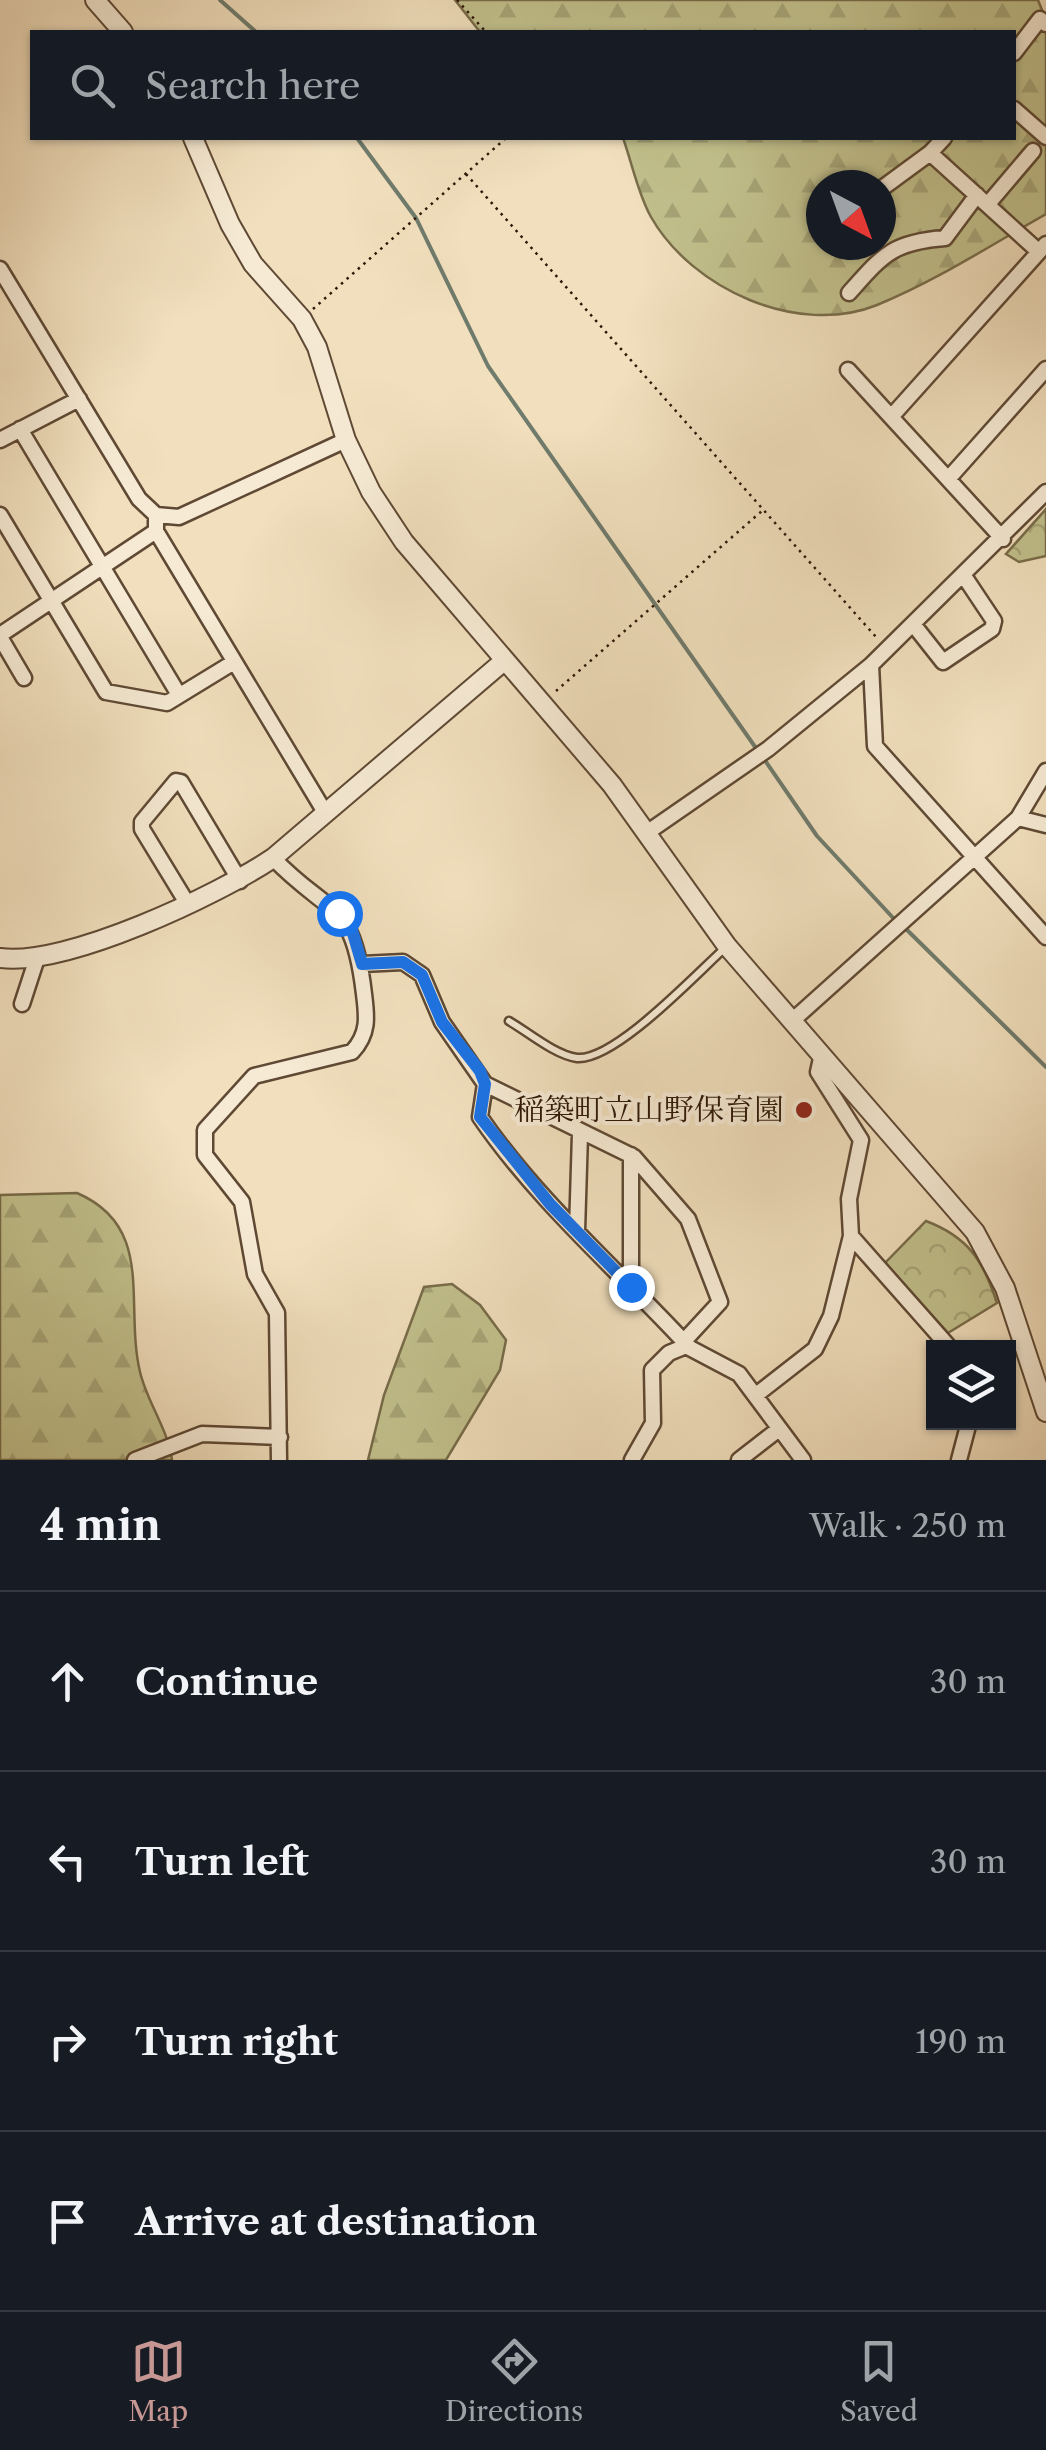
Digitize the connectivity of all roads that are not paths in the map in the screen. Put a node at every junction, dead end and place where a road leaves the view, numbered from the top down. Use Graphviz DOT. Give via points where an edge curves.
graph roads {
  1 [pos="94,0"];
  2 [pos="1044,18"];
  3 [pos="121,30"];
  4 [pos="1016,51"];
  5 [pos="1016,111"];
  6 [pos="1046,137"];
  7 [pos="194,140"];
  8 [pos="942,140"];
  9 [pos="1033,151"];
  10 [pos="930,153"];
  11 [pos="896,178"];
  12 [pos="982,199"];
  13 [pos="1042,248"];
  14 [pos="0,269"];
  15 [pos="850,293"];
  16 [pos="848,370"];
  17 [pos="1046,370"];
  18 [pos="79,399"];
  19 [pos="891,417"];
  20 [pos="20,429"];
  21 [pos="0,440"];
  22 [pos="346,440"];
  23 [pos="948,478"];
  24 [pos="1046,492"];
  25 [pos="0,516"];
  26 [pos="156,523"];
  27 [pos="1003,539"];
  28 [pos="102,568"];
  29 [pos="964,576"];
  30 [pos="52,602"];
  31 [pos="913,624"];
  32 [pos="0,636"];
  33 [pos="506,660"];
  34 [pos="234,662"];
  35 [pos="870,665"];
  36 [pos="24,678"];
  37 [pos="179,696"];
  38 [pos="1046,771"];
  39 [pos="326,814"];
  40 [pos="1018,818"];
  41 [pos="1046,826"];
  42 [pos="648,832"];
  43 [pos="274,858"];
  44 [pos="974,859"];
  45 [pos="240,880"];
  46 [pos="187,903"];
  47 [pos="1046,936"];
  48 [pos="726,946"];
  49 [pos="0,958"];
  50 [pos="37,958"];
  51 [pos="362,964"];
  52 [pos="22,1004"];
  53 [pos="508,1020"];
  54 [pos="793,1020"];
  55 [pos="822,1054"];
  56 [pos="485,1084"];
  57 [pos="580,1134"];
  58 [pos="631,1155"];
  59 [pos="577,1231"];
  60 [pos="851,1236"];
  61 [pos="631,1287"];
  62 [pos="943,1340"];
  63 [pos="686,1344"];
  64 [pos="756,1395"];
  65 [pos="1046,1412"];
  66 [pos="780,1429"];
  67 [pos="967,1430"];
  68 [pos="280,1438"];
  69 [pos="135,1460"];
  70 [pos="280,1460"];
  71 [pos="632,1460"];
  72 [pos="739,1460"];
  73 [pos="802,1460"];
  74 [pos="959,1460"];
  1 -- 3 [label="street"];
  2 -- 4 [label="street"];
  5 -- 6 [label="street"];
  7 -- 22 [label="street" via="253,264 302,319 317,347"];
  8 -- 10 [label="street"];
  9 -- 12 [label="street"];
  10 -- 11 [label="street"];
  10 -- 12 [label="street"];
  12 -- 13 [label="street"];
  12 -- 15 [label="street" via="945,238 909,241 886,252"];
  13 -- 19 [label="street"];
  14 -- 18 [label="street"];
  16 -- 19 [label="street"];
  17 -- 23 [label="street"];
  18 -- 20 [label="street"];
  18 -- 26 [label="street"];
  19 -- 23 [label="street"];
  20 -- 21 [label="street"];
  20 -- 28 [label="street"];
  22 -- 26 [label="street"];
  22 -- 33 [label="street" via="404,542"];
  23 -- 27 [label="street"];
  24 -- 27 [label="street"];
  25 -- 30 [label="street"];
  26 -- 28 [label="street"];
  26 -- 34 [label="street"];
  27 -- 29 [label="street"];
  28 -- 30 [label="street"];
  28 -- 37 [label="street"];
  29 -- 31 [label="street"];
  29 -- 31 [label="street" via="994,621 992,630 944,662"];
  30 -- 32 [label="street"];
  30 -- 37 [label="street" via="106,692 167,703"];
  31 -- 35 [label="street"];
  32 -- 36 [label="street"];
  33 -- 39 [label="street"];
  33 -- 42 [label="street"];
  34 -- 37 [label="street"];
  34 -- 39 [label="street"];
  35 -- 42 [label="street" via="768,749"];
  35 -- 44 [label="street" via="875,746"];
  38 -- 40 [label="street"];
  39 -- 43 [label="street"];
  40 -- 41 [label="street"];
  40 -- 44 [label="street"];
  42 -- 48 [label="street"];
  43 -- 45 [label="street"];
  43 -- 51 [label="street" via="339,913"];
  44 -- 47 [label="street"];
  44 -- 54 [label="street"];
  45 -- 46 [label="street"];
  45 -- 46 [label="street" via="176,781 142,829"];
  46 -- 50 [label="street"];
  48 -- 53 [label="lane" via="591,1058 572,1058"];
  48 -- 54 [label="street"];
  49 -- 50 [label="street"];
  50 -- 52 [label="street"];
  51 -- 56 [label="street" via="414,966"];
  51 -- 68 [label="street" via="367,1016 360,1044 342,1058 254,1076 205,1130 205,1155 242,1202 255,1274 277,1314"];
  54 -- 55 [label="street"];
  55 -- 60 [label="street" via="818,1072 861,1140 849,1198"];
  55 -- 65 [label="street" via="991,1256"];
  56 -- 57 [label="street"];
  56 -- 59 [label="street" via="480,1117"];
  57 -- 58 [label="street"];
  57 -- 59 [label="street"];
  58 -- 61 [label="street"];
  58 -- 63 [label="street" via="688,1220 720,1302"];
  59 -- 61 [label="street"];
  60 -- 62 [label="street"];
  60 -- 64 [label="street" via="831,1316 815,1350"];
  61 -- 63 [label="street"];
  63 -- 64 [label="street" via="738,1374"];
  63 -- 71 [label="street" via="652,1370 652,1422"];
  64 -- 66 [label="street"];
  66 -- 72 [label="street"];
  66 -- 73 [label="street"];
  67 -- 74 [label="street"];
  68 -- 69 [label="street" via="202,1434"];
  68 -- 70 [label="street"];
}
